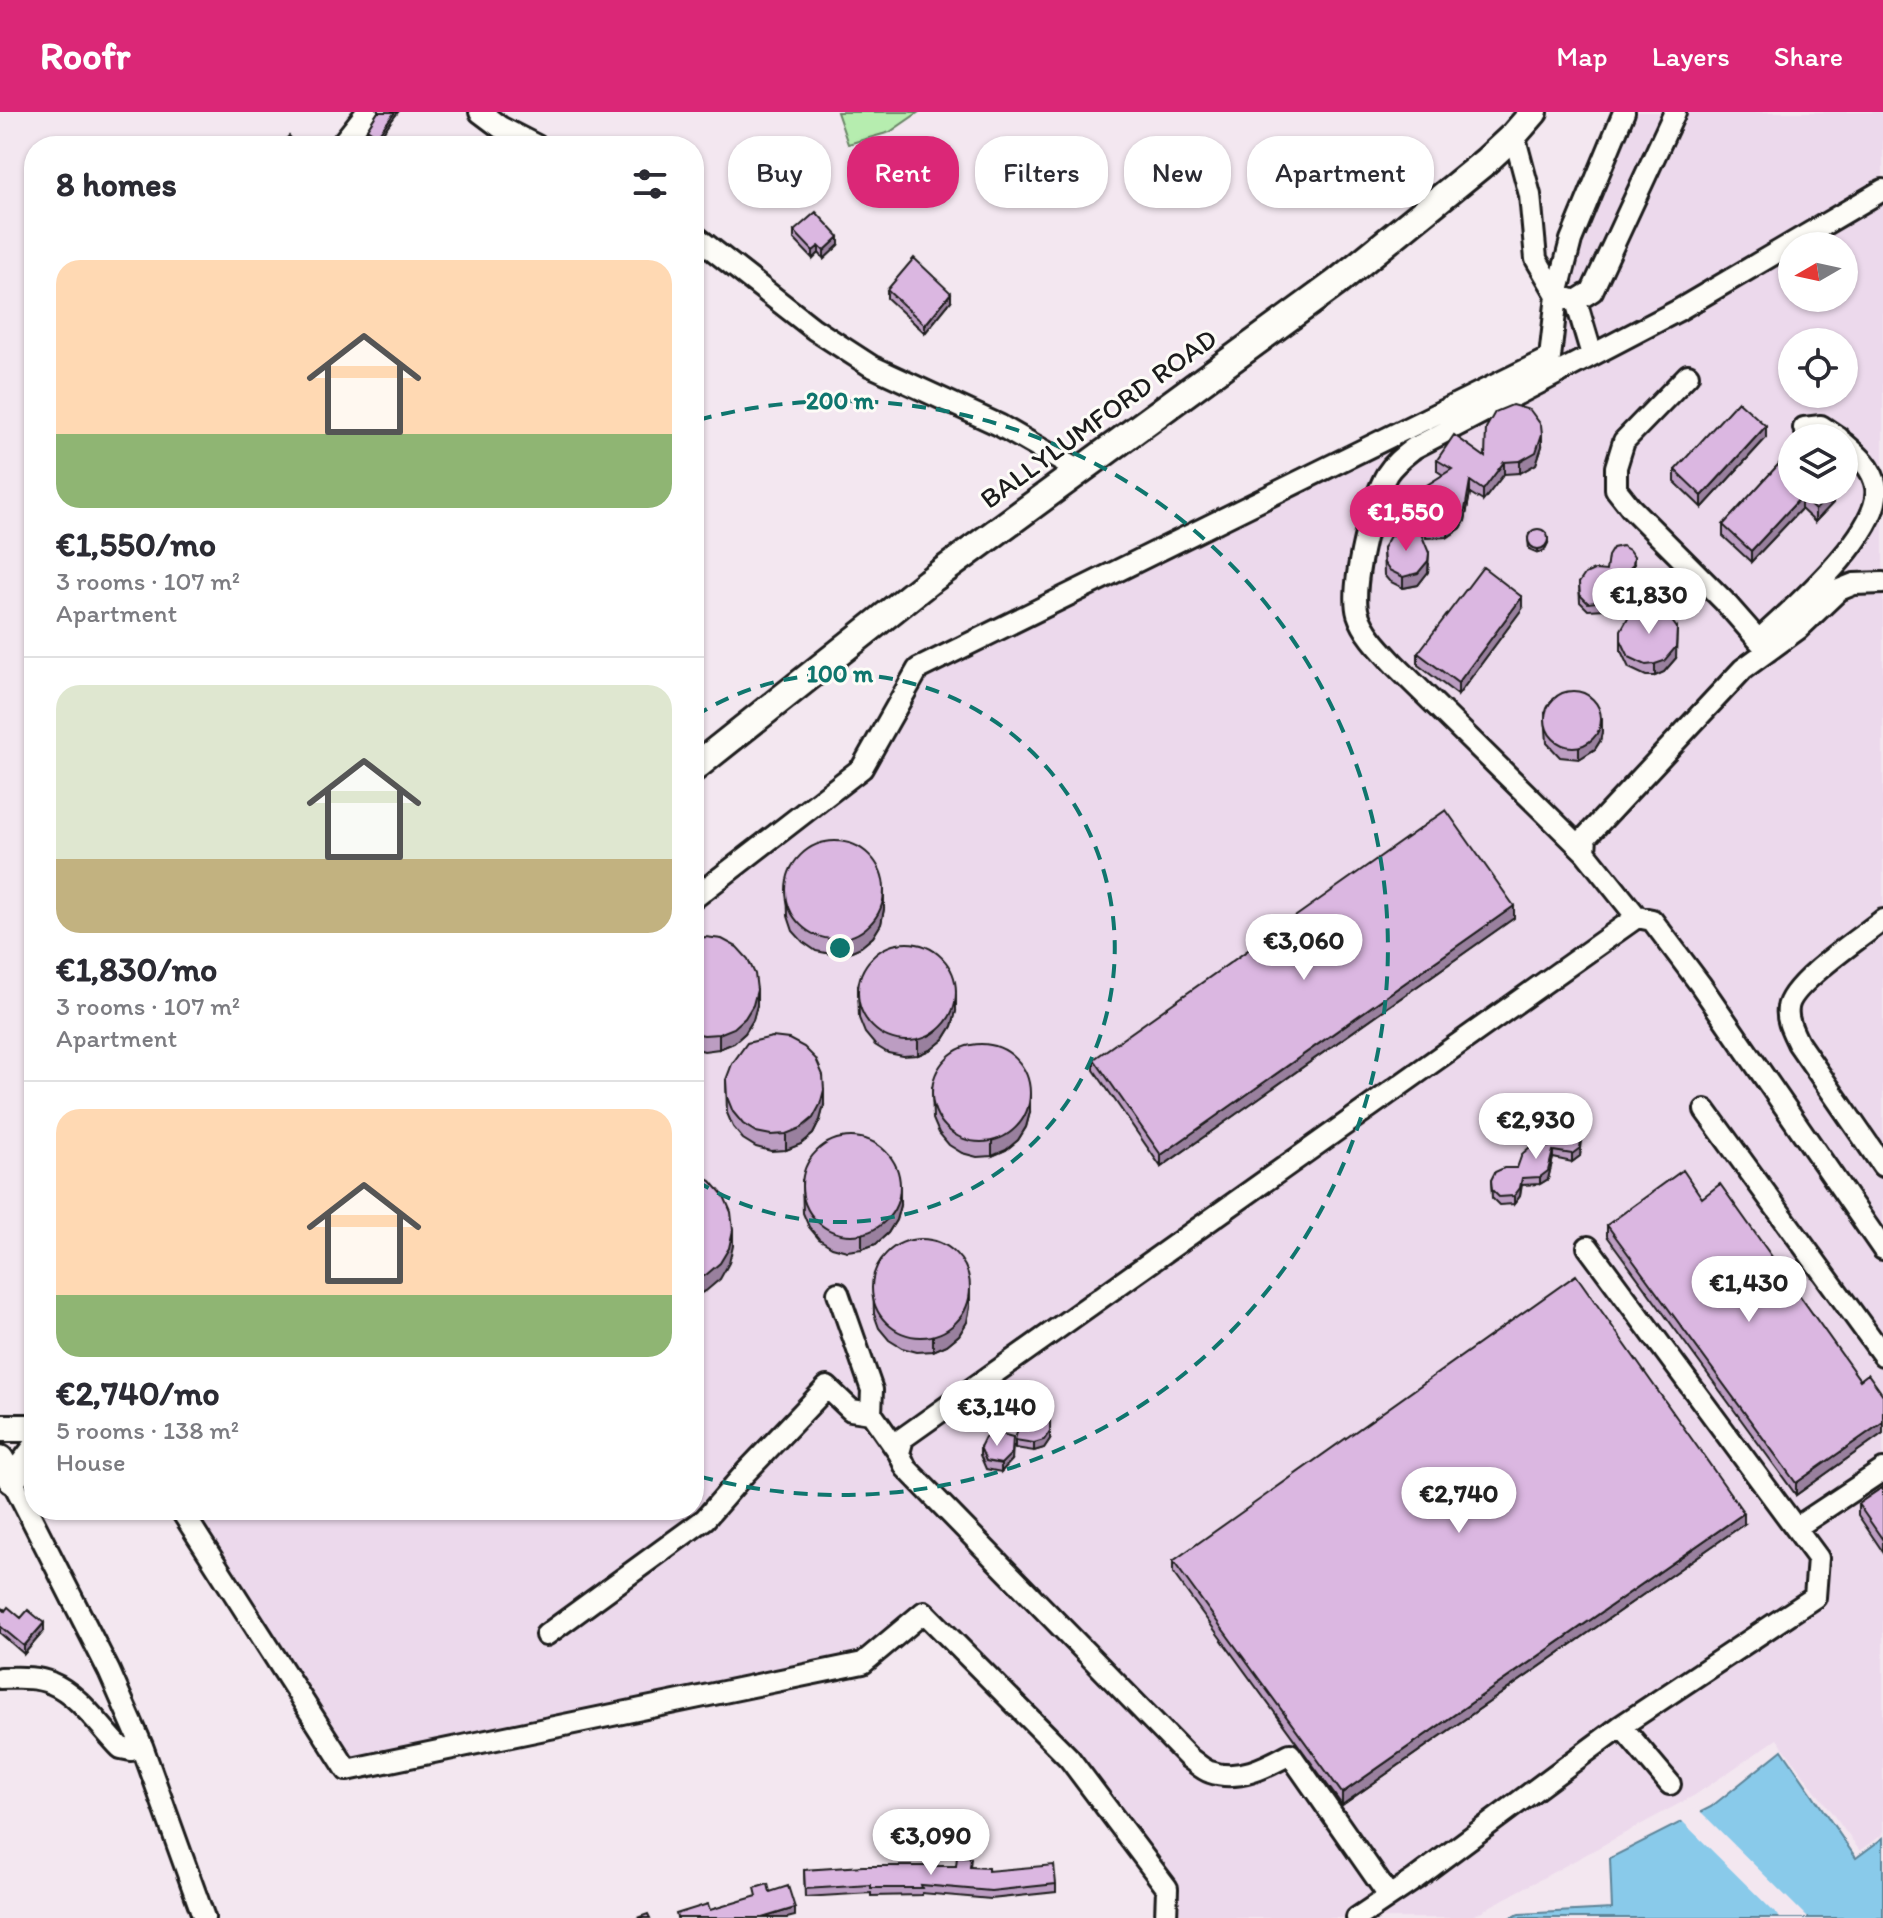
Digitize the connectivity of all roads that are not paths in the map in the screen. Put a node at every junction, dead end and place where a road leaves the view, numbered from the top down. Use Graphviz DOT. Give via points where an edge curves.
graph roads {
  1 [pos="367,112"];
  2 [pos="480,112"];
  3 [pos="1534,112"];
  4 [pos="1624,112"];
  5 [pos="1675,112"];
  6 [pos="1514,135"];
  7 [pos="348,136"];
  8 [pos="518,136"];
  9 [pos="1883,190"];
  10 [pos="704,243"];
  11 [pos="1566,298"];
  12 [pos="1592,355"];
  13 [pos="1688,375"];
  14 [pos="1858,456"];
  15 [pos="1079,471"];
  16 [pos="1883,583"];
  17 [pos="1763,646"];
  18 [pos="704,760"];
  19 [pos="1585,852"];
  20 [pos="704,890"];
  21 [pos="1637,917"];
  22 [pos="1883,920"];
  23 [pos="1705,1110"];
  24 [pos="1883,1166"];
  25 [pos="1588,1247"];
  26 [pos="1883,1249"];
  27 [pos="838,1293"];
  28 [pos="1883,1355"];
  29 [pos="871,1413"];
  30 [pos="0,1428"];
  31 [pos="24,1428"];
  32 [pos="899,1453"];
  33 [pos="24,1458"];
  34 [pos="6,1470"];
  35 [pos="1883,1470"];
  36 [pos="24,1505"];
  37 [pos="32,1520"];
  38 [pos="187,1520"];
  39 [pos="704,1520"];
  40 [pos="704,1520"];
  41 [pos="1797,1527"];
  42 [pos="546,1635"];
  43 [pos="0,1678"];
  44 [pos="1621,1726"];
  45 [pos="142,1746"];
  46 [pos="1670,1784"];
  47 [pos="1389,1896"];
  48 [pos="204,1918"];
  49 [pos="1166,1918"];
  50 [pos="1357,1918"];
  1 -- 7 [label="street"];
  2 -- 8 [label="street"];
  3 -- 6 [label="main road, BALLYLUMFORD ROAD"];
  4 -- 11 [label="street" via="1571,240"];
  5 -- 11 [label="street" via="1592,291"];
  6 -- 11 [label="street" via="1530,195 1536,259"];
  6 -- 15 [label="main road, BALLYLUMFORD ROAD" via="1336,283"];
  9 -- 12 [label="street"];
  10 -- 15 [label="street" via="814,329 871,366 999,425"];
  11 -- 12 [label="street"];
  11 -- 20 [label="street" via="1550,358 918,669 862,768"];
  12 -- 19 [label="street" via="1468,418 1392,466 1371,516 1357,577 1358,614 1375,643"];
  13 -- 17 [label="street" via="1624,441 1616,489"];
  14 -- 17 [label="street" via="1876,488 1871,520"];
  15 -- 18 [label="main road, BALLYLUMFORD ROAD" via="928,582"];
  16 -- 17 [label="street" via="1839,590 1798,629"];
  17 -- 19 [label="street" via="1586,837"];
  19 -- 21 [label="street"];
  21 -- 26 [label="street" via="1652,920 1700,984"];
  21 -- 32 [label="street" via="903,1438"];
  22 -- 24 [label="street" via="1796,990 1788,1006 1798,1043"];
  23 -- 28 [label="street"];
  25 -- 41 [label="street"];
  27 -- 29 [label="street" via="872,1390"];
  29 -- 32 [label="street"];
  29 -- 39 [label="street" via="851,1410 827,1387"];
  30 -- 31 [label="main road"];
  32 -- 47 [label="street" via="906,1468 1189,1758 1209,1772 1240,1775 1290,1754"];
  33 -- 34 [label="main road"];
  34 -- 36 [label="street"];
  35 -- 41 [label="street"];
  37 -- 45 [label="street"];
  38 -- 49 [label="street" via="347,1770 863,1663 924,1612 1069,1758 1167,1888"];
  40 -- 42 [label="street"];
  41 -- 44 [label="street" via="1818,1558 1815,1597"];
  43 -- 45 [label="street" via="52,1683 121,1748"];
  44 -- 46 [label="street"];
  44 -- 47 [label="street"];
  45 -- 48 [label="street"];
  47 -- 50 [label="street"];
}
